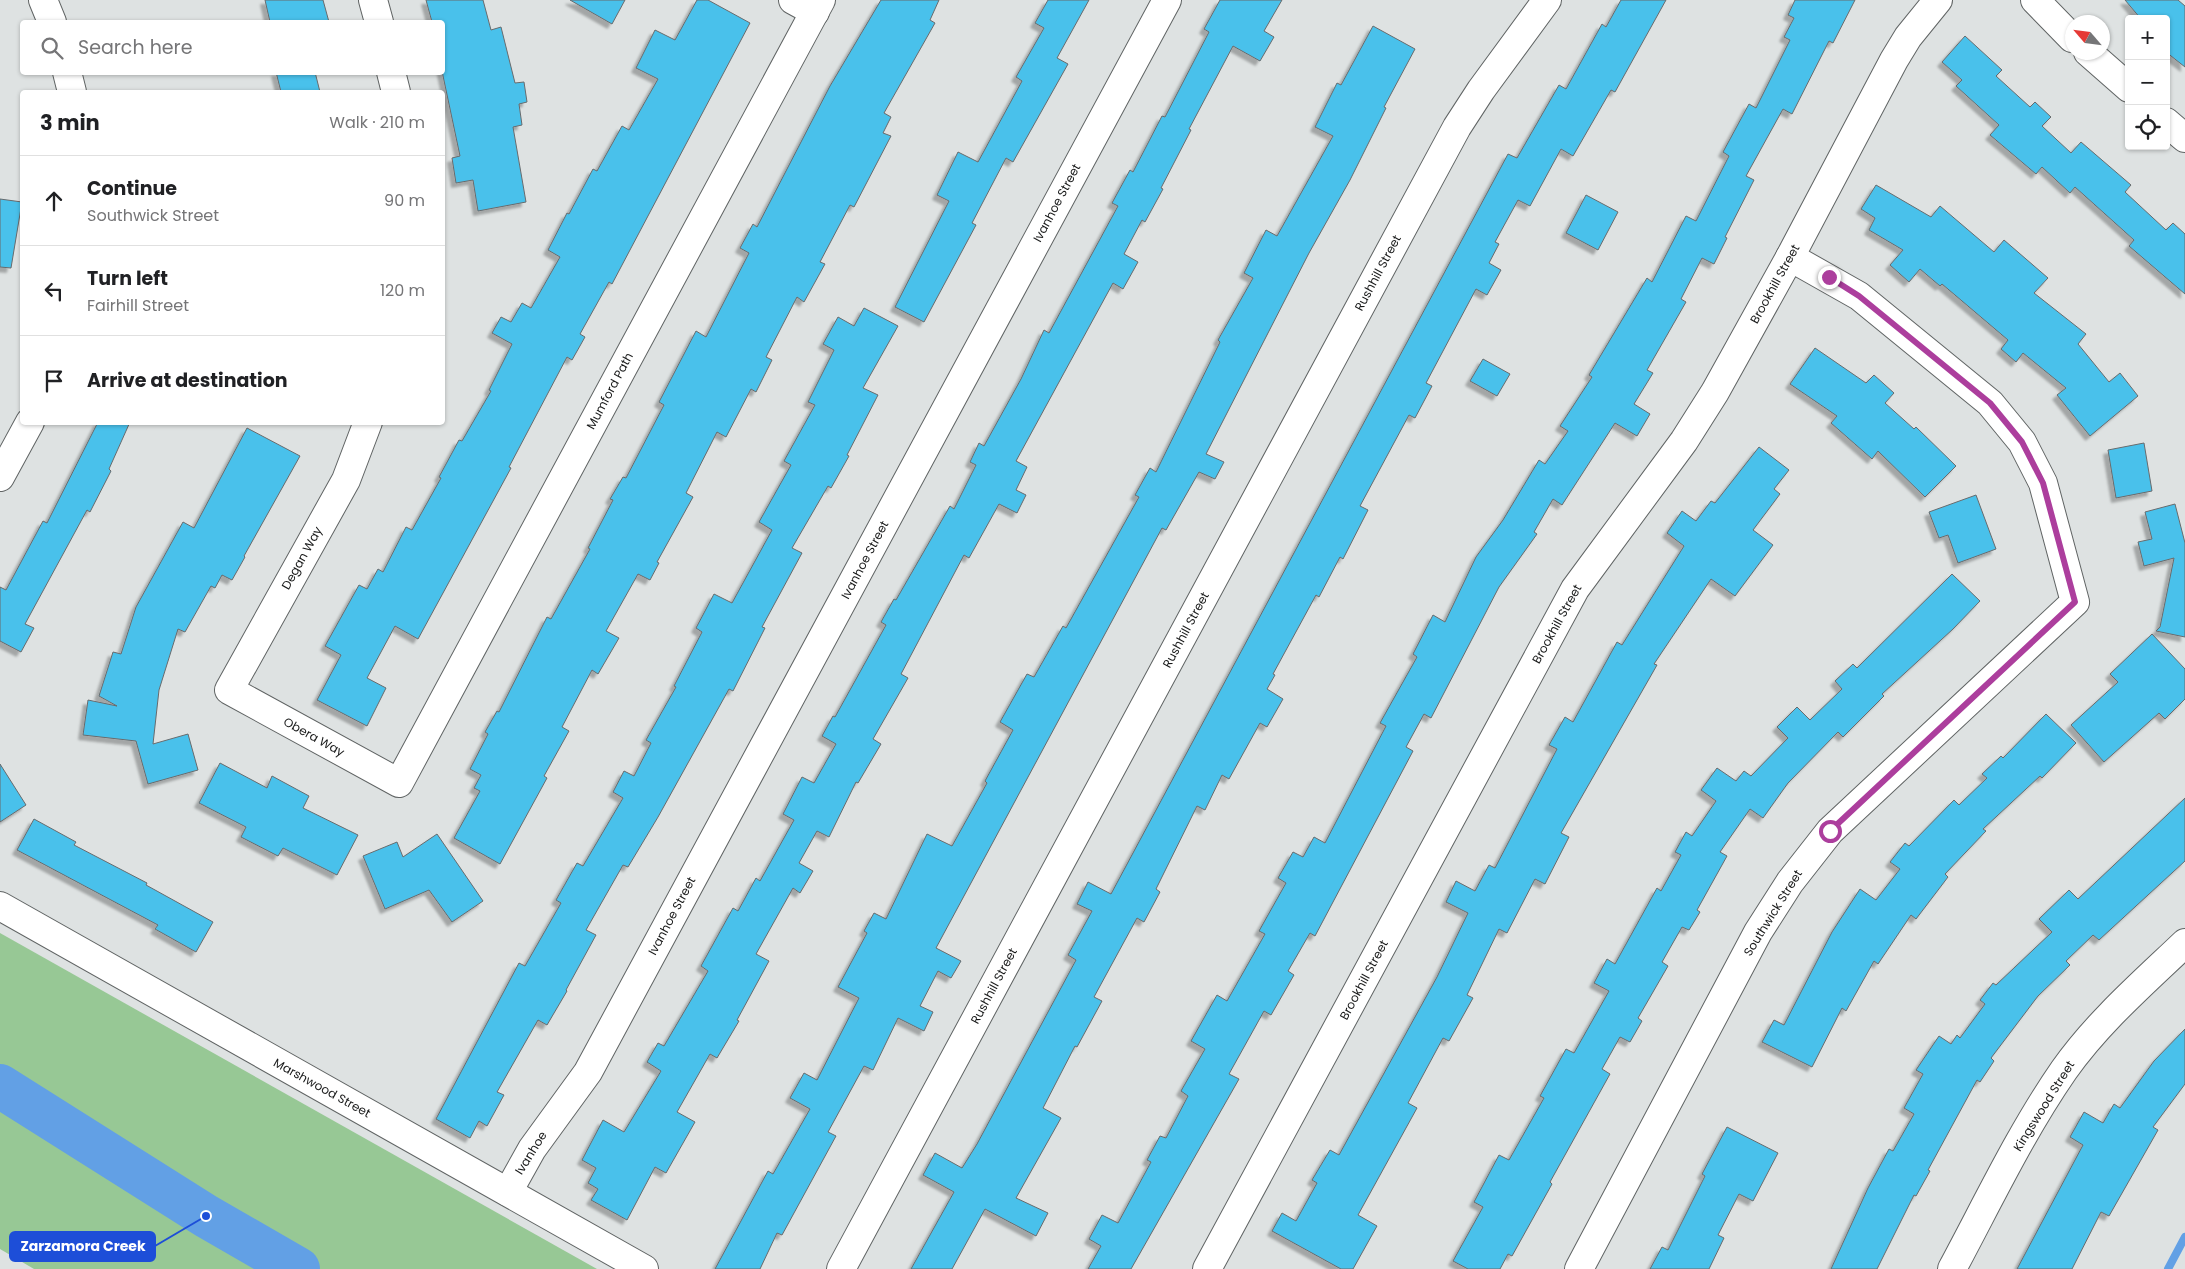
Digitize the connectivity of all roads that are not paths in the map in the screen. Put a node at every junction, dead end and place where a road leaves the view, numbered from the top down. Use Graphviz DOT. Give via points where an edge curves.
graph roads {
  1 [pos="43,0"];
  2 [pos="373,0"];
  3 [pos="1167,0"];
  4 [pos="1547,0"];
  5 [pos="1938,0"];
  6 [pos="2035,0"];
  7 [pos="810,4"];
  8 [pos="51,20"];
  9 [pos="378,20"];
  10 [pos="2065,31"];
  11 [pos="2097,60"];
  12 [pos="68,75"];
  13 [pos="392,75"];
  14 [pos="2125,84"];
  15 [pos="72,90"];
  16 [pos="396,90"];
  17 [pos="2170,125"];
  18 [pos="2185,138"];
  19 [pos="1790,257"];
  20 [pos="28,425"];
  21 [pos="367,425"];
  22 [pos="0,477"];
  23 [pos="229,690"];
  24 [pos="399,783"];
  25 [pos="0,906"];
  26 [pos="2185,943"];
  27 [pos="556,1116"];
  28 [pos="508,1192"];
  29 [pos="644,1269"];
  30 [pos="841,1269"];
  31 [pos="1207,1269"];
  32 [pos="1579,1269"];
  33 [pos="1952,1269"];
  1 -- 8 [label="street"];
  2 -- 9 [label="street"];
  3 -- 27 [label="street, Ivanhoe Street" via="588,1072"];
  4 -- 30 [label="street, Rushhill Street" via="1457,127"];
  5 -- 19 [label="street, Brookhill Street" via="1894,60"];
  6 -- 10 [label="street"];
  7 -- 24 [label="street, Mumford Path"];
  11 -- 14 [label="street"];
  12 -- 15 [label="street"];
  13 -- 16 [label="street"];
  17 -- 18 [label="street"];
  19 -- 31 [label="street, Brookhill Street" via="1715,392 1684,440 1575,589"];
  19 -- 32 [label="street, Southwick Street" via="1859,296 1990,403 2008,423 2022,442 2043,483 2075,602 1830,831 1790,882 1758,932"];
  20 -- 22 [label="street"];
  21 -- 23 [label="street, Degan Way" via="346,480"];
  23 -- 24 [label="street, Obera Way"];
  25 -- 28 [label="street, Marshwood Street"];
  26 -- 33 [label="street, Kingswood Street" via="2106,1018 2065,1069 2030,1124"];
  27 -- 28 [label="street, Ivanhoe" via="532,1149"];
  28 -- 29 [label="street, Marshwood Street"];
}
